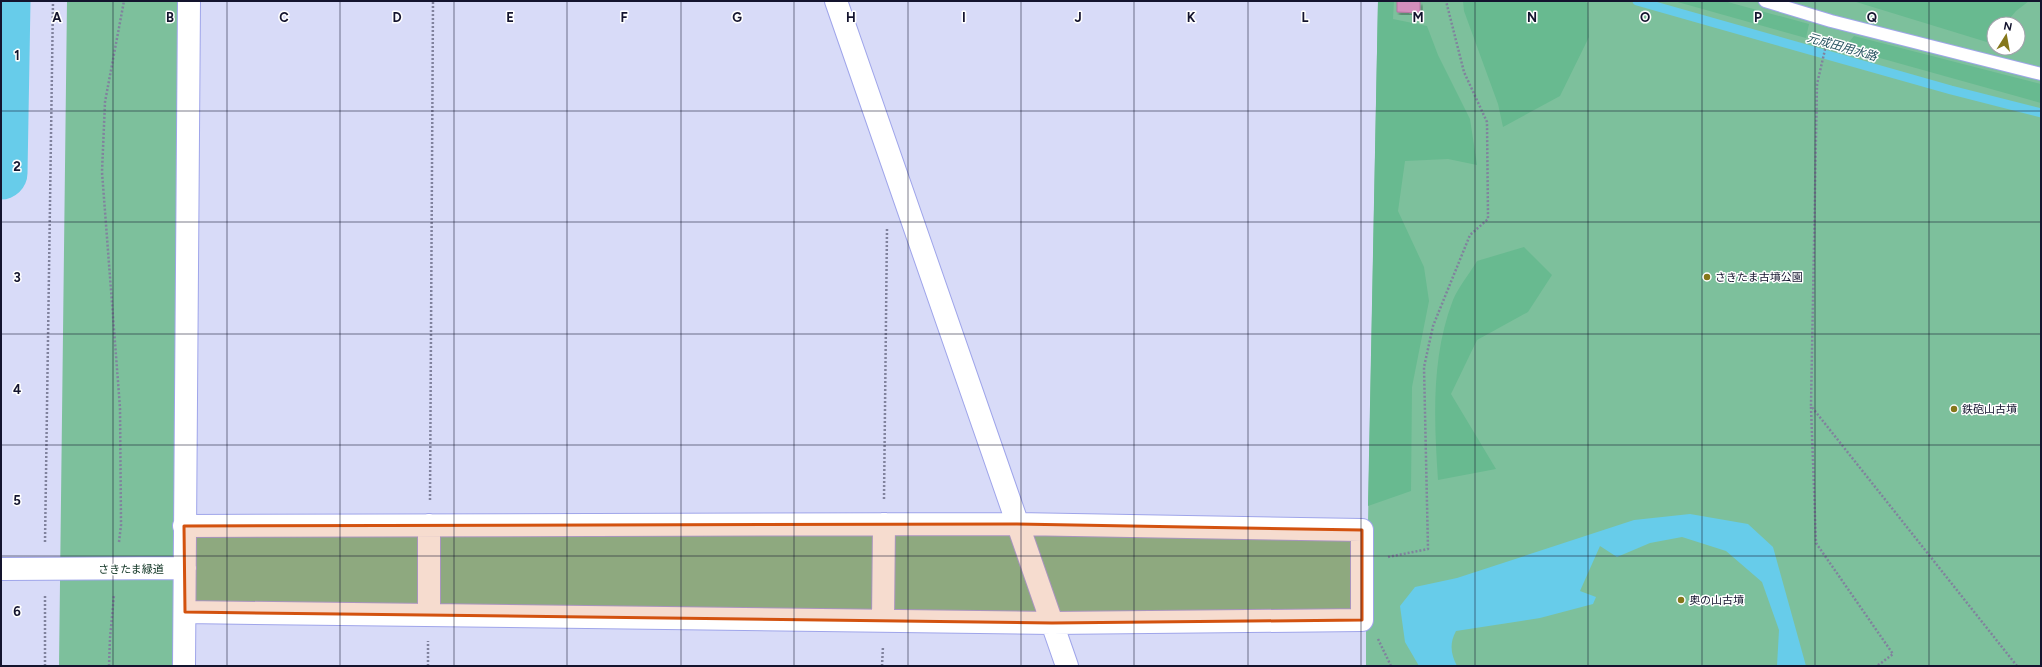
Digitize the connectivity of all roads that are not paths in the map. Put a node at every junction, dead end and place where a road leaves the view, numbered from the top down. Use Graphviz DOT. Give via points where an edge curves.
graph roads {
  1 [pos="189,1"];
  2 [pos="836,1"];
  3 [pos="1765,1"];
  4 [pos="2041,74"];
  5 [pos="884,524"];
  6 [pos="1017,524"];
  7 [pos="430,525"];
  8 [pos="184,526"];
  9 [pos="185,568"];
  10 [pos="1,569"];
  11 [pos="185,612"];
  12 [pos="429,614"];
  13 [pos="883,620"];
  14 [pos="1052,623"];
  15 [pos="184,666"];
  16 [pos="1067,666"];
  1 -- 8 [label="street"];
  2 -- 6 [label="street"];
  3 -- 4 [label="lane" via="1831,21"];
  5 -- 6 [label="street"];
  5 -- 7 [label="street"];
  5 -- 13 [label="street"];
  6 -- 14 [label="street"];
  6 -- 14 [label="street" via="1362,530 1362,620"];
  7 -- 8 [label="street"];
  7 -- 12 [label="street"];
  8 -- 9 [label="street"];
  9 -- 10 [label="street"];
  9 -- 11 [label="street"];
  11 -- 12 [label="street"];
  11 -- 15 [label="street"];
  12 -- 13 [label="street"];
  13 -- 14 [label="street"];
  14 -- 16 [label="street"];
}
